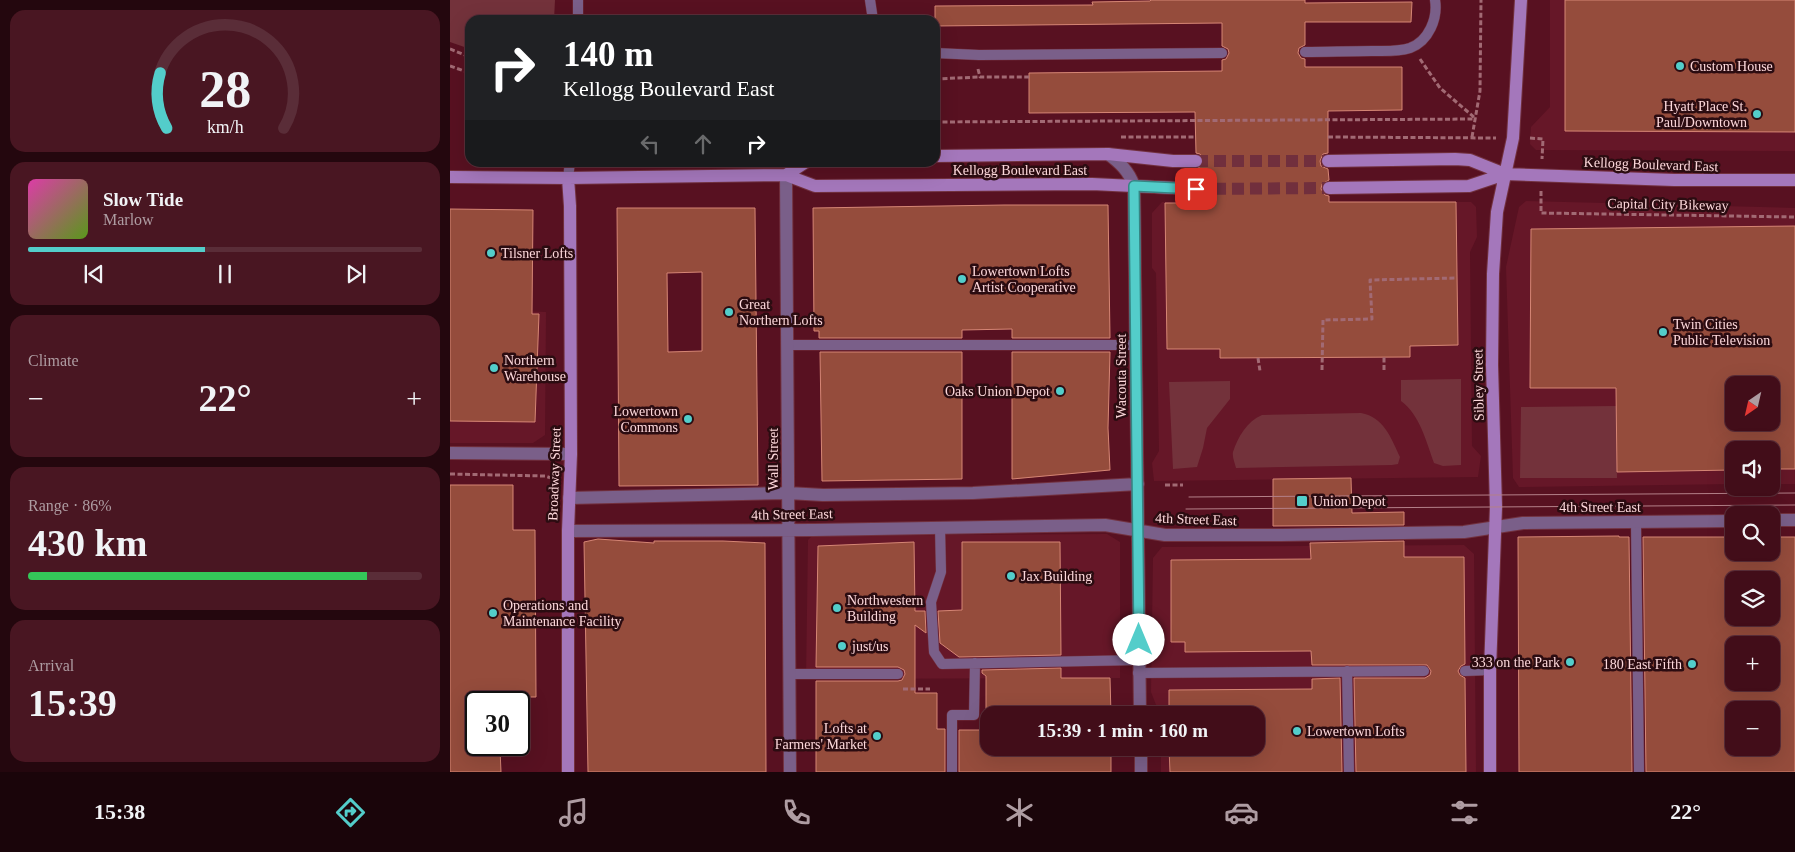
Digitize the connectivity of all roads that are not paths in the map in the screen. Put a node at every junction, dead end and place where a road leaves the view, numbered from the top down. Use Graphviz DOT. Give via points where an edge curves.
graph roads {
  1 [pos="578,0"];
  2 [pos="870,0"];
  3 [pos="1435,0"];
  4 [pos="1522,0"];
  5 [pos="578,15"];
  6 [pos="872,15"];
  7 [pos="1305,52"];
  8 [pos="940,53"];
  9 [pos="1222,53"];
  10 [pos="1108,154"];
  11 [pos="940,156"];
  12 [pos="1196,161"];
  13 [pos="1328,161"];
  14 [pos="569,167"];
  15 [pos="799,167"];
  16 [pos="1505,174"];
  17 [pos="786,176"];
  18 [pos="450,177"];
  19 [pos="568,178"];
  20 [pos="1795,180"];
  21 [pos="1134,186"];
  22 [pos="1329,188"];
  23 [pos="1196,189"];
  24 [pos="787,345"];
  25 [pos="1136,345"];
  26 [pos="450,453"];
  27 [pos="571,454"];
  28 [pos="1138,484"];
  29 [pos="788,494"];
  30 [pos="570,498"];
  31 [pos="1780,520"];
  32 [pos="1795,520"];
  33 [pos="1725,521"];
  34 [pos="1636,522"];
  35 [pos="1496,526"];
  36 [pos="940,527"];
  37 [pos="788,530"];
  38 [pos="1138,530"];
  39 [pos="568,531"];
  40 [pos="975,664"];
  41 [pos="1139,667"];
  42 [pos="1490,670"];
  43 [pos="1348,671"];
  44 [pos="1424,671"];
  45 [pos="1465,671"];
  46 [pos="790,674"];
  47 [pos="898,674"];
  48 [pos="1140,706"];
  49 [pos="1141,756"];
  50 [pos="568,772"];
  51 [pos="790,772"];
  52 [pos="952,772"];
  53 [pos="1141,772"];
  54 [pos="1349,772"];
  55 [pos="1490,772"];
  56 [pos="1639,772"];
  1 -- 5 [label="lane"];
  2 -- 6 [label="lane"];
  3 -- 7 [label="lane" via="1435,18 1430,31 1411,48"];
  4 -- 16 [label="main road, Sibley Street" via="1513,138"];
  8 -- 9 [label="lane"];
  10 -- 11 [label="main road, Kellogg Boulevard East"];
  10 -- 12 [label="main road, Kellogg Boulevard East"];
  10 -- 21 [label="street" via="1126,169"];
  13 -- 16 [label="main road, Kellogg Boulevard East" via="1470,160"];
  14 -- 19 [label="lane"];
  15 -- 17 [label="main road"];
  16 -- 20 [label="main road, Kellogg Boulevard East" via="1674,180"];
  16 -- 22 [label="main road, Kellogg Boulevard East" via="1469,186"];
  16 -- 35 [label="main road, Sibley Street" via="1497,212 1493,274"];
  17 -- 19 [label="main road, Kellogg Boulevard East"];
  17 -- 21 [label="main road, Kellogg Boulevard East" via="815,186"];
  17 -- 24 [label="street, Wall Street"];
  18 -- 19 [label="main road, Kellogg Boulevard East"];
  19 -- 27 [label="main road, Broadway Street"];
  21 -- 23 [label="main road, Kellogg Boulevard East"];
  21 -- 25 [label="street, Wacouta Street"];
  24 -- 25 [label="lane"];
  24 -- 29 [label="street, Wall Street"];
  25 -- 28 [label="street, Wacouta Street"];
  26 -- 27 [label="street"];
  27 -- 30 [label="main road, Broadway Street"];
  28 -- 29 [label="street, 4th Street East" via="973,492"];
  28 -- 38 [label="street, Wacouta Street"];
  29 -- 30 [label="street, 4th Street East"];
  29 -- 37 [label="street, Wall Street"];
  30 -- 39 [label="main road, Broadway Street"];
  31 -- 32 [label="street"];
  33 -- 34 [label="street, 4th Street East"];
  34 -- 35 [label="street, 4th Street East"];
  34 -- 56 [label="lane"];
  35 -- 38 [label="street, 4th Street East" via="1464,532 1282,536 1165,535"];
  35 -- 42 [label="main road, Sibley Street"];
  36 -- 37 [label="street, 4th Street East"];
  36 -- 38 [label="street, 4th Street East" via="1105,524"];
  36 -- 40 [label="lane" via="941,572 931,602 934,652 942,664"];
  37 -- 39 [label="street, 4th Street East"];
  37 -- 46 [label="street, Wall Street"];
  38 -- 41 [label="street, Wacouta Street"];
  39 -- 50 [label="main road, Broadway Street"];
  40 -- 41 [label="lane"];
  40 -- 52 [label="lane" via="974,715 952,715"];
  41 -- 43 [label="lane"];
  41 -- 48 [label="street, Wacouta Street"];
  42 -- 45 [label="lane"];
  42 -- 55 [label="main road, Sibley Street"];
  43 -- 44 [label="lane"];
  43 -- 54 [label="lane"];
  46 -- 47 [label="lane"];
  46 -- 51 [label="street, Wall Street"];
  49 -- 53 [label="street"];
}
